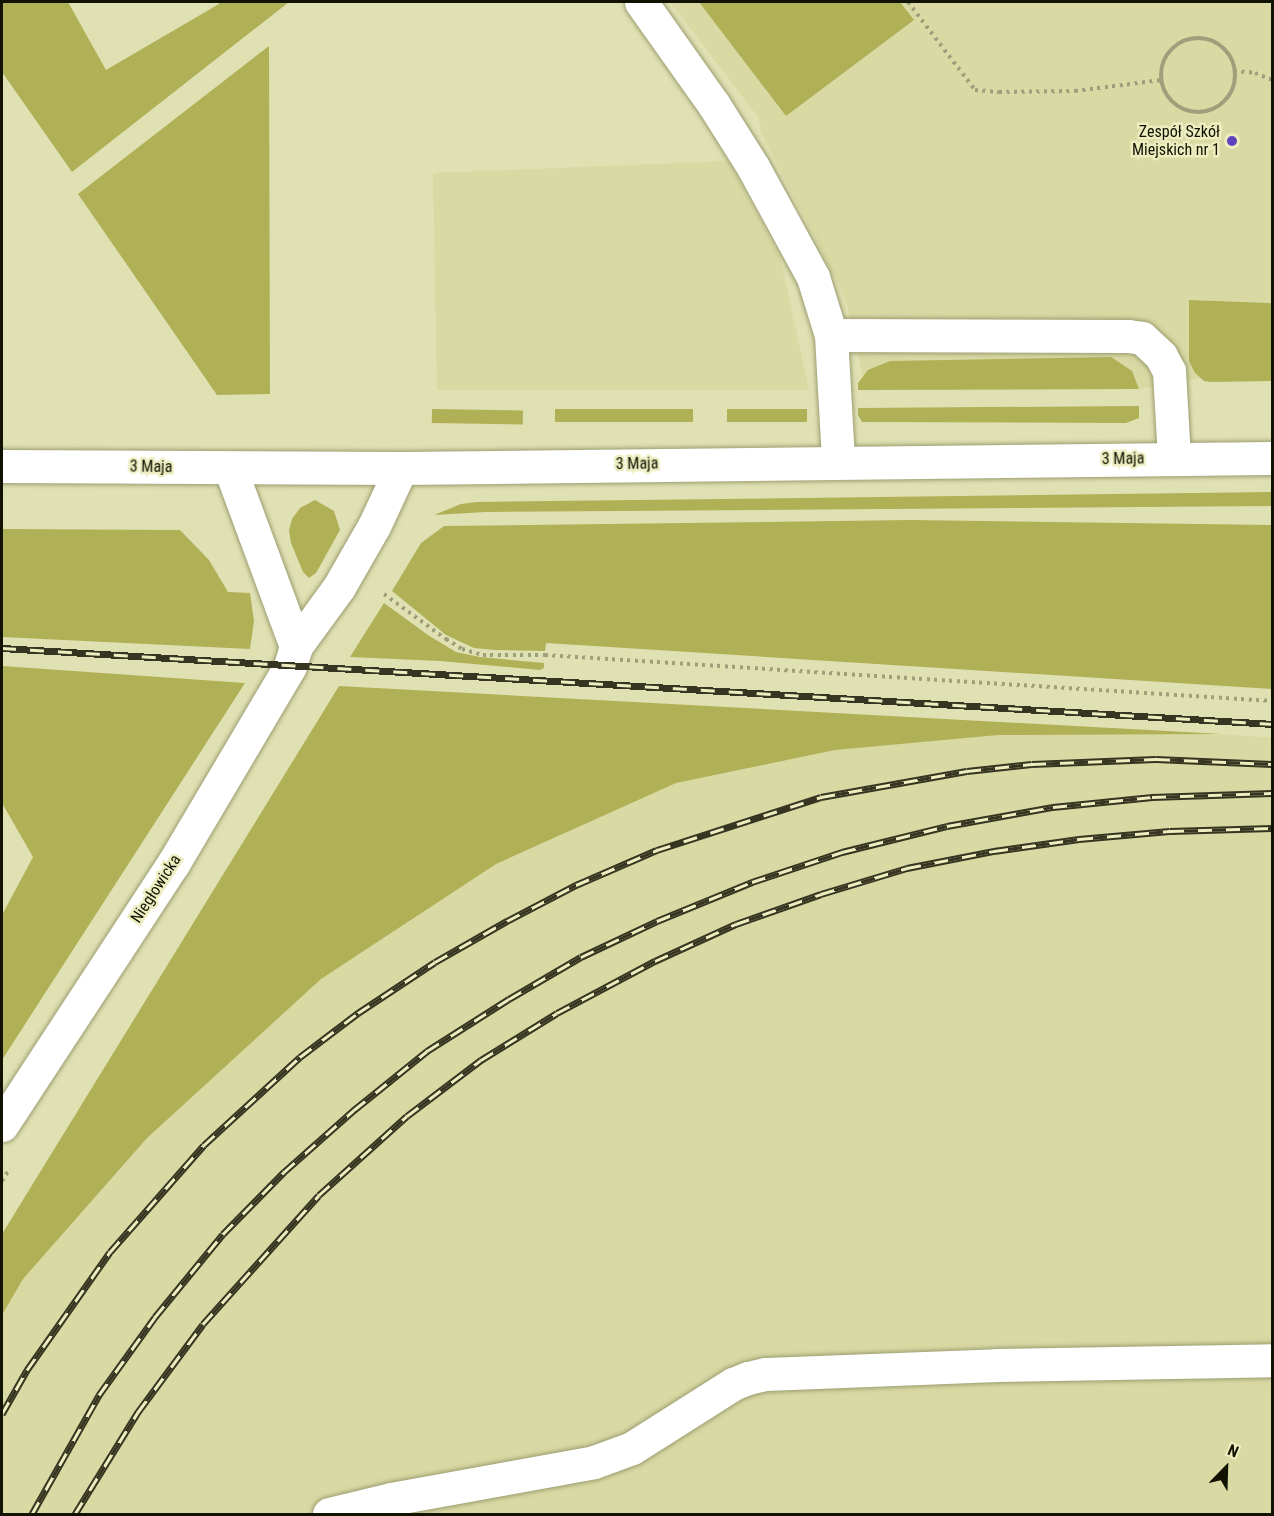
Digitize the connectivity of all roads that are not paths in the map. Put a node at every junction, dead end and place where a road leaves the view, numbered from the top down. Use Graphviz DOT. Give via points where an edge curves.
graph roads {
  1 [pos="640,2"];
  2 [pos="831,335"];
  3 [pos="1272,458"];
  4 [pos="1174,459"];
  5 [pos="838,462"];
  6 [pos="2,466"];
  7 [pos="230,468"];
  8 [pos="401,468"];
  9 [pos="296,646"];
  10 [pos="2,1125"];
  11 [pos="1272,1360"];
  12 [pos="329,1515"];
  1 -- 2 [label="main road" via="753,167 813,277"];
  2 -- 4 [label="main road" via="1142,338 1161,356 1169,371"];
  2 -- 5 [label="main road"];
  3 -- 4 [label="main road, 3 Maja"];
  4 -- 5 [label="main road, 3 Maja"];
  5 -- 8 [label="main road, 3 Maja"];
  6 -- 7 [label="main road, 3 Maja"];
  7 -- 8 [label="main road, 3 Maja"];
  7 -- 9 [label="main road"];
  8 -- 9 [label="main road, Niegłowicka" via="339,587"];
  9 -- 10 [label="main road, Niegłowicka" via="290,666 173,864"];
  11 -- 12 [label="main road" via="766,1374 733,1384 632,1448 594,1462 391,1499"];
}
